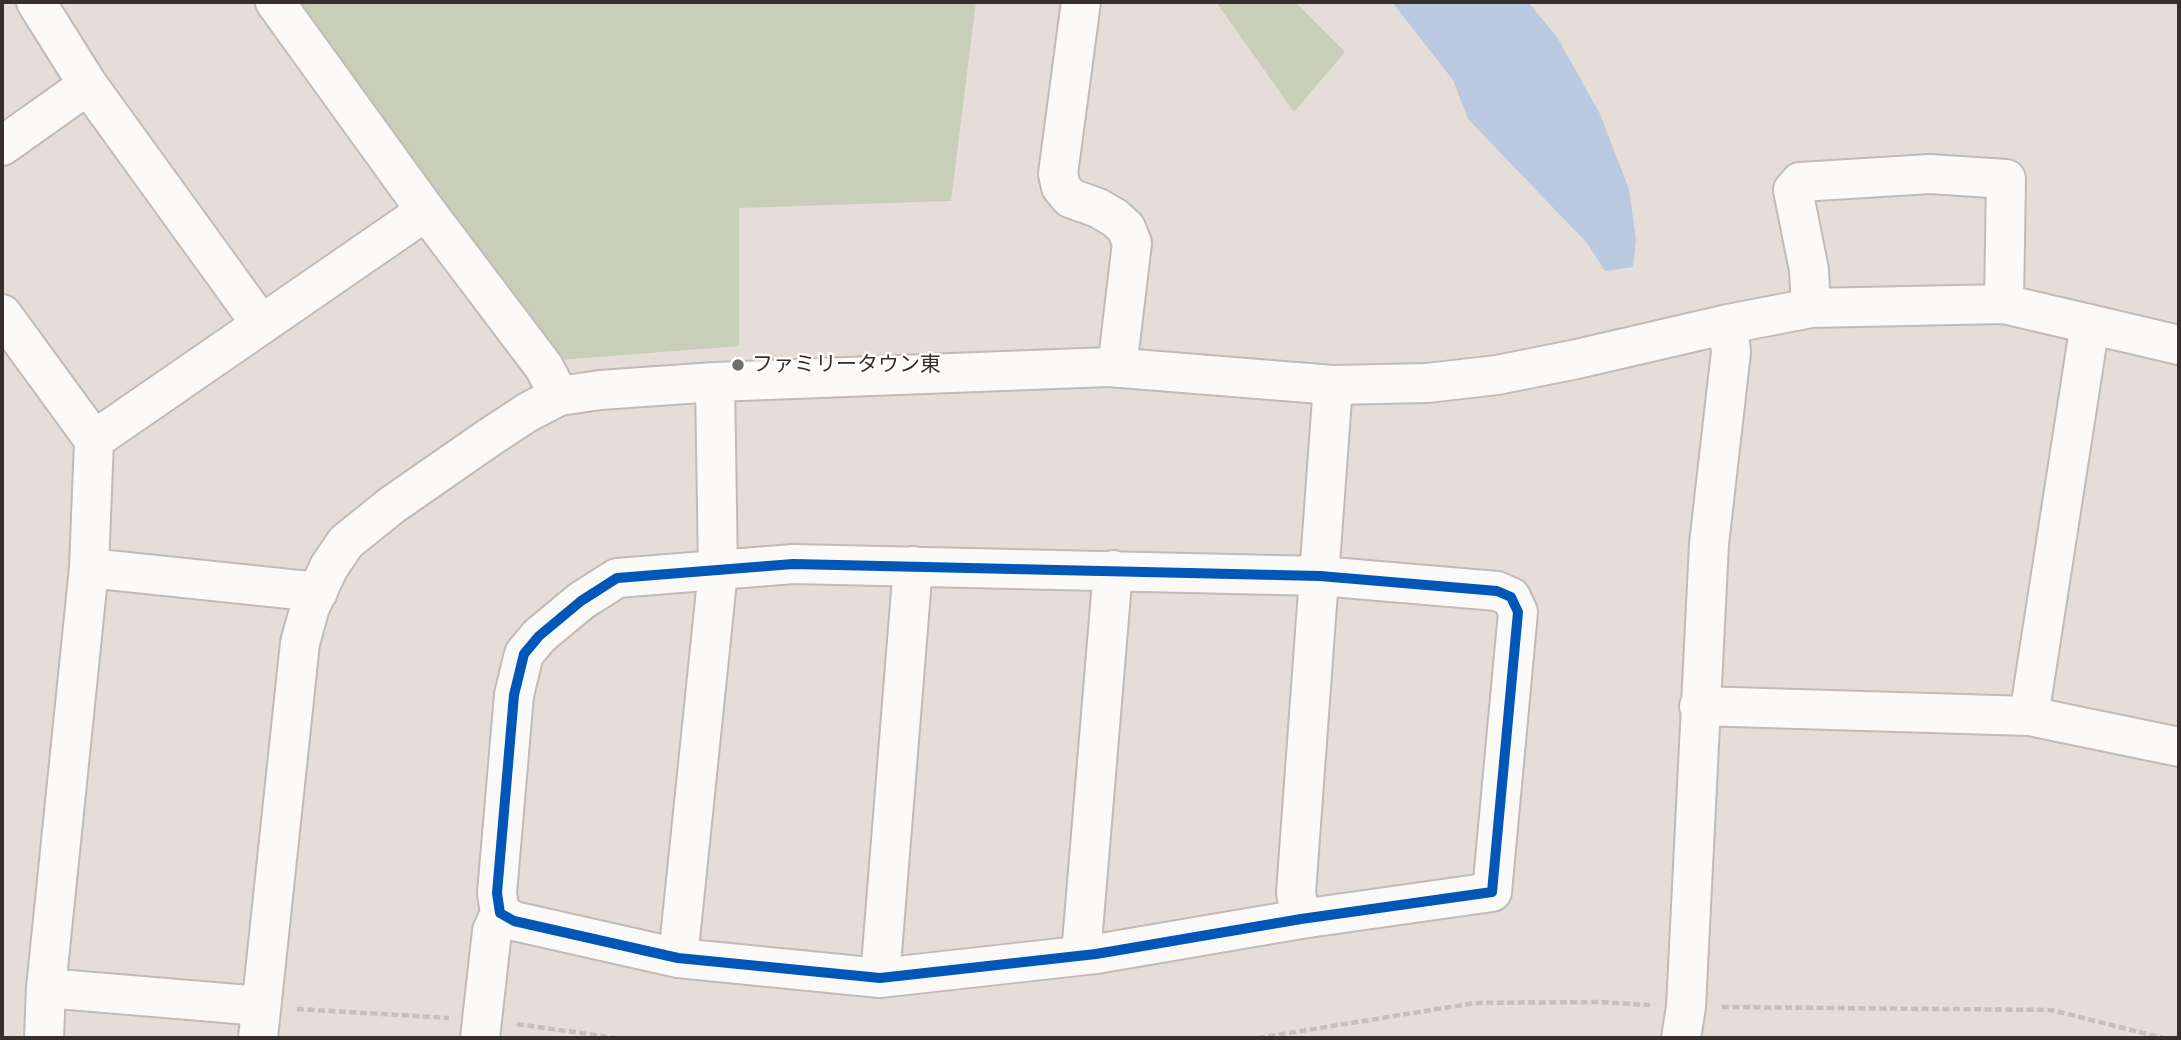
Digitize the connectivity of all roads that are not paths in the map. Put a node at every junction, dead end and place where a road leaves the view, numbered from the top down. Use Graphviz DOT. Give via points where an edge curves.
graph roads {
  1 [pos="36,2"];
  2 [pos="275,2"];
  3 [pos="1081,2"];
  4 [pos="88,85"];
  5 [pos="2,146"];
  6 [pos="426,211"];
  7 [pos="2004,304"];
  8 [pos="1811,308"];
  9 [pos="2,314"];
  10 [pos="261,324"];
  11 [pos="1728,324"];
  12 [pos="2091,324"];
  13 [pos="2179,345"];
  14 [pos="1117,368"];
  15 [pos="715,382"];
  16 [pos="1333,385"];
  17 [pos="559,397"];
  18 [pos="94,440"];
  19 [pos="913,566"];
  20 [pos="89,568"];
  21 [pos="1113,570"];
  22 [pos="718,571"];
  23 [pos="1320,576"];
  24 [pos="318,592"];
  25 [pos="1699,706"];
  26 [pos="2029,716"];
  27 [pos="2179,747"];
  28 [pos="500,913"];
  29 [pos="1300,919"];
  30 [pos="1081,955"];
  31 [pos="678,958"];
  32 [pos="880,978"];
  33 [pos="46,988"];
  34 [pos="259,1022"];
  35 [pos="481,1029"];
  36 [pos="44,1038"];
  37 [pos="1681,1038"];
  1 -- 4 [label="street"];
  2 -- 6 [label="street"];
  3 -- 14 [label="street" via="1058,174 1060,187 1070,198 1115,218 1132,243"];
  4 -- 5 [label="street"];
  4 -- 10 [label="street"];
  6 -- 10 [label="street"];
  6 -- 17 [label="street" via="544,367"];
  7 -- 8 [label="street"];
  7 -- 8 [label="street" via="2007,179 1930,174 1800,182 1793,190 1809,270"];
  7 -- 12 [label="street"];
  8 -- 11 [label="street"];
  9 -- 18 [label="street"];
  10 -- 18 [label="street"];
  11 -- 16 [label="street" via="1497,375 1427,383"];
  11 -- 25 [label="street" via="1731,352 1709,544"];
  12 -- 13 [label="street"];
  12 -- 26 [label="street"];
  14 -- 15 [label="street"];
  14 -- 16 [label="street"];
  15 -- 17 [label="street"];
  15 -- 22 [label="street"];
  16 -- 23 [label="street"];
  17 -- 24 [label="street" via="491,437 346,542"];
  18 -- 20 [label="street"];
  19 -- 21 [label="street"];
  19 -- 22 [label="street" via="793,564"];
  19 -- 32 [label="street"];
  20 -- 24 [label="street"];
  20 -- 33 [label="street"];
  21 -- 23 [label="street"];
  21 -- 30 [label="street"];
  22 -- 28 [label="street" via="617,578 549,627 524,654 514,695 497,893"];
  22 -- 31 [label="street"];
  23 -- 29 [label="street" via="1296,894"];
  23 -- 29 [label="street" via="1497,591 1511,597 1518,612 1492,892"];
  24 -- 34 [label="street" via="300,643"];
  25 -- 26 [label="street"];
  25 -- 37 [label="street"];
  26 -- 27 [label="street"];
  28 -- 31 [label="street" via="514,921"];
  28 -- 35 [label="street" via="492,931"];
  29 -- 30 [label="street"];
  30 -- 32 [label="street"];
  31 -- 32 [label="street"];
  33 -- 34 [label="street"];
  33 -- 36 [label="street"];
}
